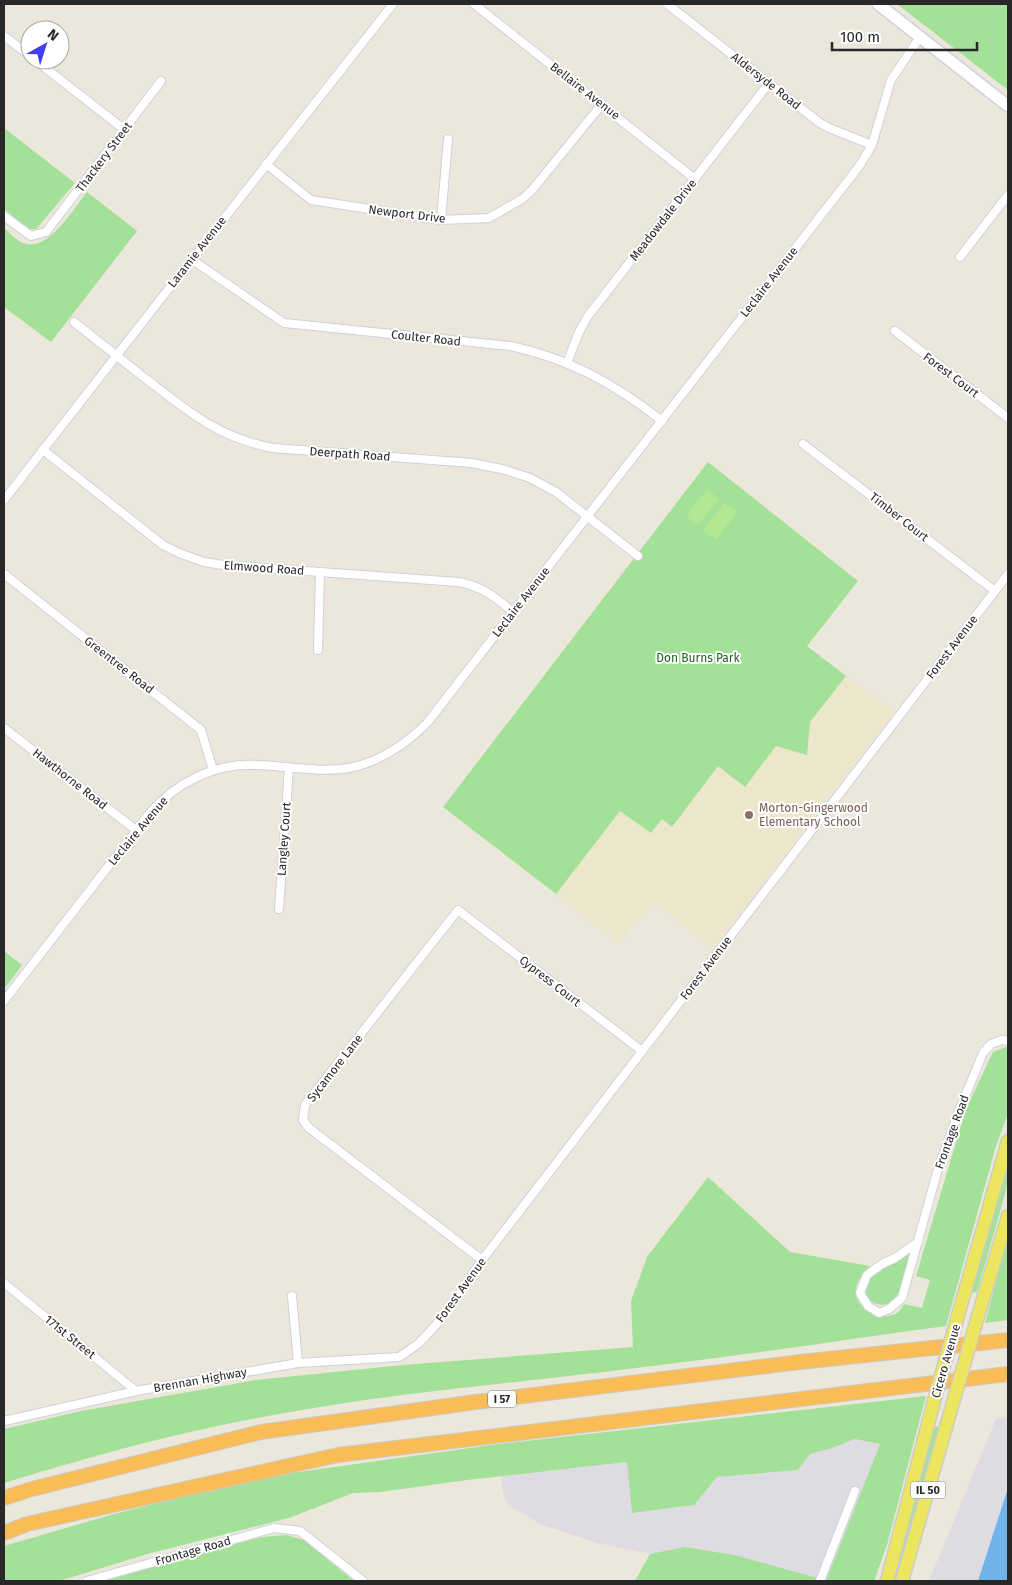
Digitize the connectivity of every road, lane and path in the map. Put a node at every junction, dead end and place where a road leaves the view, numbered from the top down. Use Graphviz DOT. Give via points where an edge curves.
graph roads {
  1 [pos="393,4"];
  2 [pos="474,4"];
  3 [pos="667,4"];
  4 [pos="878,4"];
  5 [pos="4,36"];
  6 [pos="920,37"];
  7 [pos="20,48"];
  8 [pos="47,70"];
  9 [pos="161,81"];
  10 [pos="769,83"];
  11 [pos="602,104"];
  12 [pos="1008,106"];
  13 [pos="125,130"];
  14 [pos="448,139"];
  15 [pos="872,145"];
  16 [pos="266,164"];
  17 [pos="695,178"];
  18 [pos="1008,194"];
  19 [pos="4,216"];
  20 [pos="441,220"];
  21 [pos="960,257"];
  22 [pos="191,259"];
  23 [pos="74,322"];
  24 [pos="894,331"];
  25 [pos="117,356"];
  26 [pos="567,363"];
  27 [pos="1008,418"];
  28 [pos="662,421"];
  29 [pos="803,444"];
  30 [pos="43,450"];
  31 [pos="4,500"];
  32 [pos="588,516"];
  33 [pos="638,556"];
  34 [pos="320,572"];
  35 [pos="4,574"];
  36 [pos="1008,574"];
  37 [pos="995,591"];
  38 [pos="514,612"];
  39 [pos="318,650"];
  40 [pos="4,728"];
  41 [pos="290,768"];
  42 [pos="213,770"];
  43 [pos="136,830"];
  44 [pos="279,909"];
  45 [pos="458,910"];
  46 [pos="4,1001"];
  47 [pos="1008,1041"];
  48 [pos="642,1051"];
  49 [pos="1008,1141"];
  50 [pos="1008,1216"];
  51 [pos="918,1242"];
  52 [pos="482,1260"];
  53 [pos="4,1283"];
  54 [pos="292,1296"];
  55 [pos="1008,1339"];
  56 [pos="399,1357"];
  57 [pos="298,1363"];
  58 [pos="1008,1374"];
  59 [pos="136,1391"];
  60 [pos="4,1421"];
  61 [pos="855,1491"];
  62 [pos="4,1498"];
  63 [pos="4,1533"];
  64 [pos="87,1581"];
  65 [pos="363,1581"];
  66 [pos="820,1581"];
  67 [pos="887,1581"];
  68 [pos="902,1581"];
  1 -- 16 [label="street, Laramie Avenue"];
  2 -- 11 [label="street, Bellaire Avenue"];
  3 -- 10 [label="street, Aldersyde Road"];
  4 -- 6 [label="main road"];
  5 -- 7 [label="street"];
  6 -- 12 [label="main road"];
  6 -- 15 [label="street, Leclaire Avenue" via="891,80"];
  8 -- 13 [label="street"];
  9 -- 13 [label="street, Thackery Street"];
  10 -- 15 [label="street, Aldersyde Road" via="825,126"];
  10 -- 17 [label="street, Meadowdale Drive"];
  11 -- 17 [label="street, Bellaire Avenue"];
  11 -- 20 [label="street, Newport Drive" via="522,199 488,218"];
  13 -- 19 [label="street, Thackery Street" via="46,232 31,236"];
  14 -- 20 [label="street"];
  15 -- 28 [label="street, Leclaire Avenue" via="860,165"];
  16 -- 20 [label="street, Newport Drive" via="311,200"];
  16 -- 22 [label="street, Laramie Avenue"];
  17 -- 26 [label="street, Meadowdale Drive" via="588,316"];
  18 -- 21 [label="street"];
  22 -- 25 [label="street, Laramie Avenue"];
  22 -- 26 [label="street, Coulter Road" via="284,323 511,346"];
  23 -- 25 [label="street, Deerpath Road"];
  24 -- 27 [label="street, Forest Court"];
  25 -- 30 [label="street, Laramie Avenue"];
  25 -- 32 [label="street, Deerpath Road" via="191,414 226,434 254,444 490,466 545,485"];
  26 -- 28 [label="street, Coulter Road" via="615,387"];
  28 -- 32 [label="street, Leclaire Avenue"];
  29 -- 37 [label="street, Timber Court"];
  30 -- 31 [label="street, Laramie Avenue"];
  30 -- 34 [label="street, Elmwood Road" via="152,537 180,553 223,565"];
  32 -- 33 [label="street, Deerpath Road"];
  32 -- 38 [label="street, Leclaire Avenue"];
  34 -- 38 [label="street, Elmwood Road" via="470,584 486,590"];
  34 -- 39 [label="street"];
  35 -- 42 [label="street, Greentree Road" via="201,730"];
  36 -- 37 [label="street, Forest Avenue"];
  37 -- 48 [label="street, Forest Avenue"];
  38 -- 41 [label="street, Leclaire Avenue" via="427,723 405,743 360,766"];
  40 -- 43 [label="street, Hawthorne Road"];
  41 -- 42 [label="street, Leclaire Avenue" via="256,765"];
  41 -- 44 [label="street, Langley Court"];
  42 -- 43 [label="street, Leclaire Avenue" via="172,791"];
  43 -- 46 [label="street, Leclaire Avenue"];
  45 -- 48 [label="street, Cypress Court"];
  45 -- 52 [label="street, Sycamore Lane" via="306,1105 303,1120 309,1128"];
  47 -- 51 [label="street, Frontage Road" via="991,1044 983,1053 938,1169"];
  48 -- 52 [label="street, Forest Avenue"];
  49 -- 67 [label="main road, Cicero Avenue / IL 50, bridge"];
  50 -- 68 [label="main road, Cicero Avenue / IL 50, bridge"];
  51 -- 51 [label="street, Frontage Road" via="902,1298 878,1313 868,1306 860,1293 867,1276"];
  52 -- 56 [label="street, Forest Avenue" via="436,1325 418,1344"];
  53 -- 59 [label="street, 171st Street"];
  54 -- 57 [label="street"];
  55 -- 62 [label="highway, I 57" via="476,1402 261,1432"];
  56 -- 57 [label="street, Brennan Highway"];
  57 -- 59 [label="street, Brennan Highway"];
  58 -- 63 [label="highway" via="338,1454 27,1524"];
  59 -- 60 [label="street, Brennan Highway"];
  61 -- 66 [label="street"];
  64 -- 65 [label="street, Frontage Road" via="274,1528 300,1531"];
}
